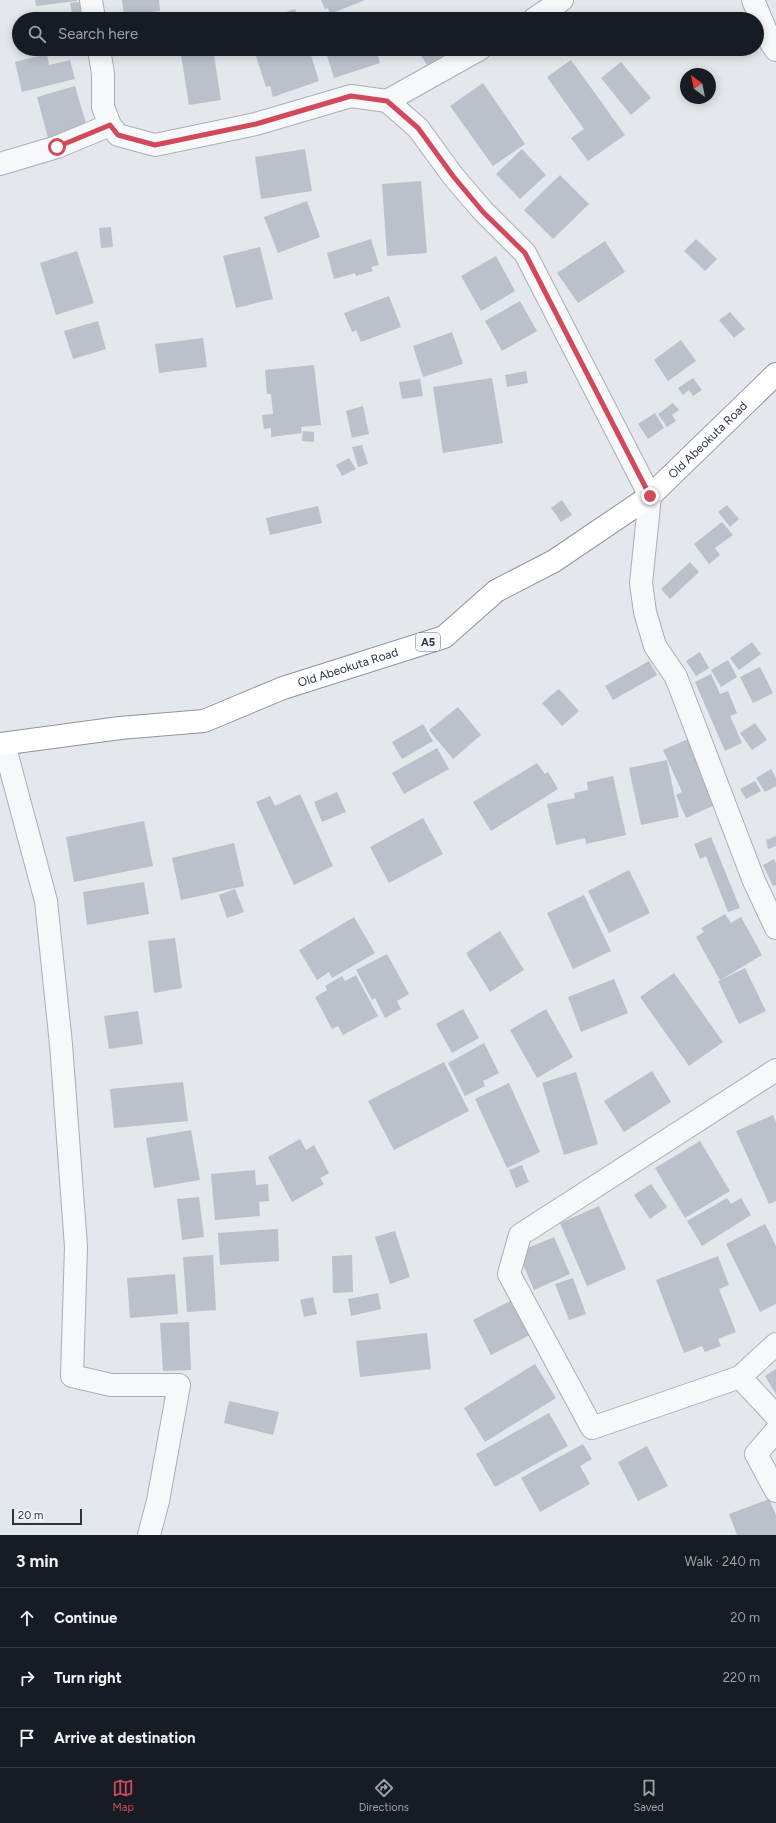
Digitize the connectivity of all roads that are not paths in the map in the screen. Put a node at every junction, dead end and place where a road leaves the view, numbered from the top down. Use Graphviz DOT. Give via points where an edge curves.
graph roads {
  1 [pos="91,0"];
  2 [pos="562,0"];
  3 [pos="753,0"];
  4 [pos="93,12"];
  5 [pos="544,12"];
  6 [pos="758,12"];
  7 [pos="764,26"];
  8 [pos="776,50"];
  9 [pos="100,56"];
  10 [pos="467,56"];
  11 [pos="387,101"];
  12 [pos="110,125"];
  13 [pos="0,164"];
  14 [pos="776,374"];
  15 [pos="650,496"];
  16 [pos="2,744"];
  17 [pos="776,928"];
  18 [pos="776,1070"];
  19 [pos="776,1344"];
  20 [pos="740,1377"];
  21 [pos="776,1416"];
  22 [pos="776,1431"];
  23 [pos="776,1491"];
  24 [pos="149,1535"];
  1 -- 4 [label="street"];
  2 -- 5 [label="street"];
  3 -- 6 [label="street"];
  7 -- 8 [label="street"];
  9 -- 12 [label="street" via="104,107"];
  10 -- 11 [label="street"];
  11 -- 12 [label="street" via="351,96 256,124 155,145 118,135"];
  11 -- 15 [label="street" via="418,128 483,212 525,253"];
  12 -- 13 [label="street" via="57,147"];
  14 -- 15 [label="highway, Old Abeokuta Road / A5"];
  15 -- 16 [label="highway, Old Abeokuta Road / A5" via="554,561 496,591 444,637 283,688 204,721 120,728"];
  15 -- 17 [label="street" via="641,583 644,612 655,646 676,678 754,881"];
  16 -- 24 [label="street" via="46,901 61,1044 76,1247 72,1376 111,1385 179,1385 158,1501"];
  18 -- 20 [label="street" via="520,1235 509,1274 592,1428"];
  19 -- 20 [label="street"];
  20 -- 21 [label="street"];
  22 -- 23 [label="street" via="756,1454"];
}
